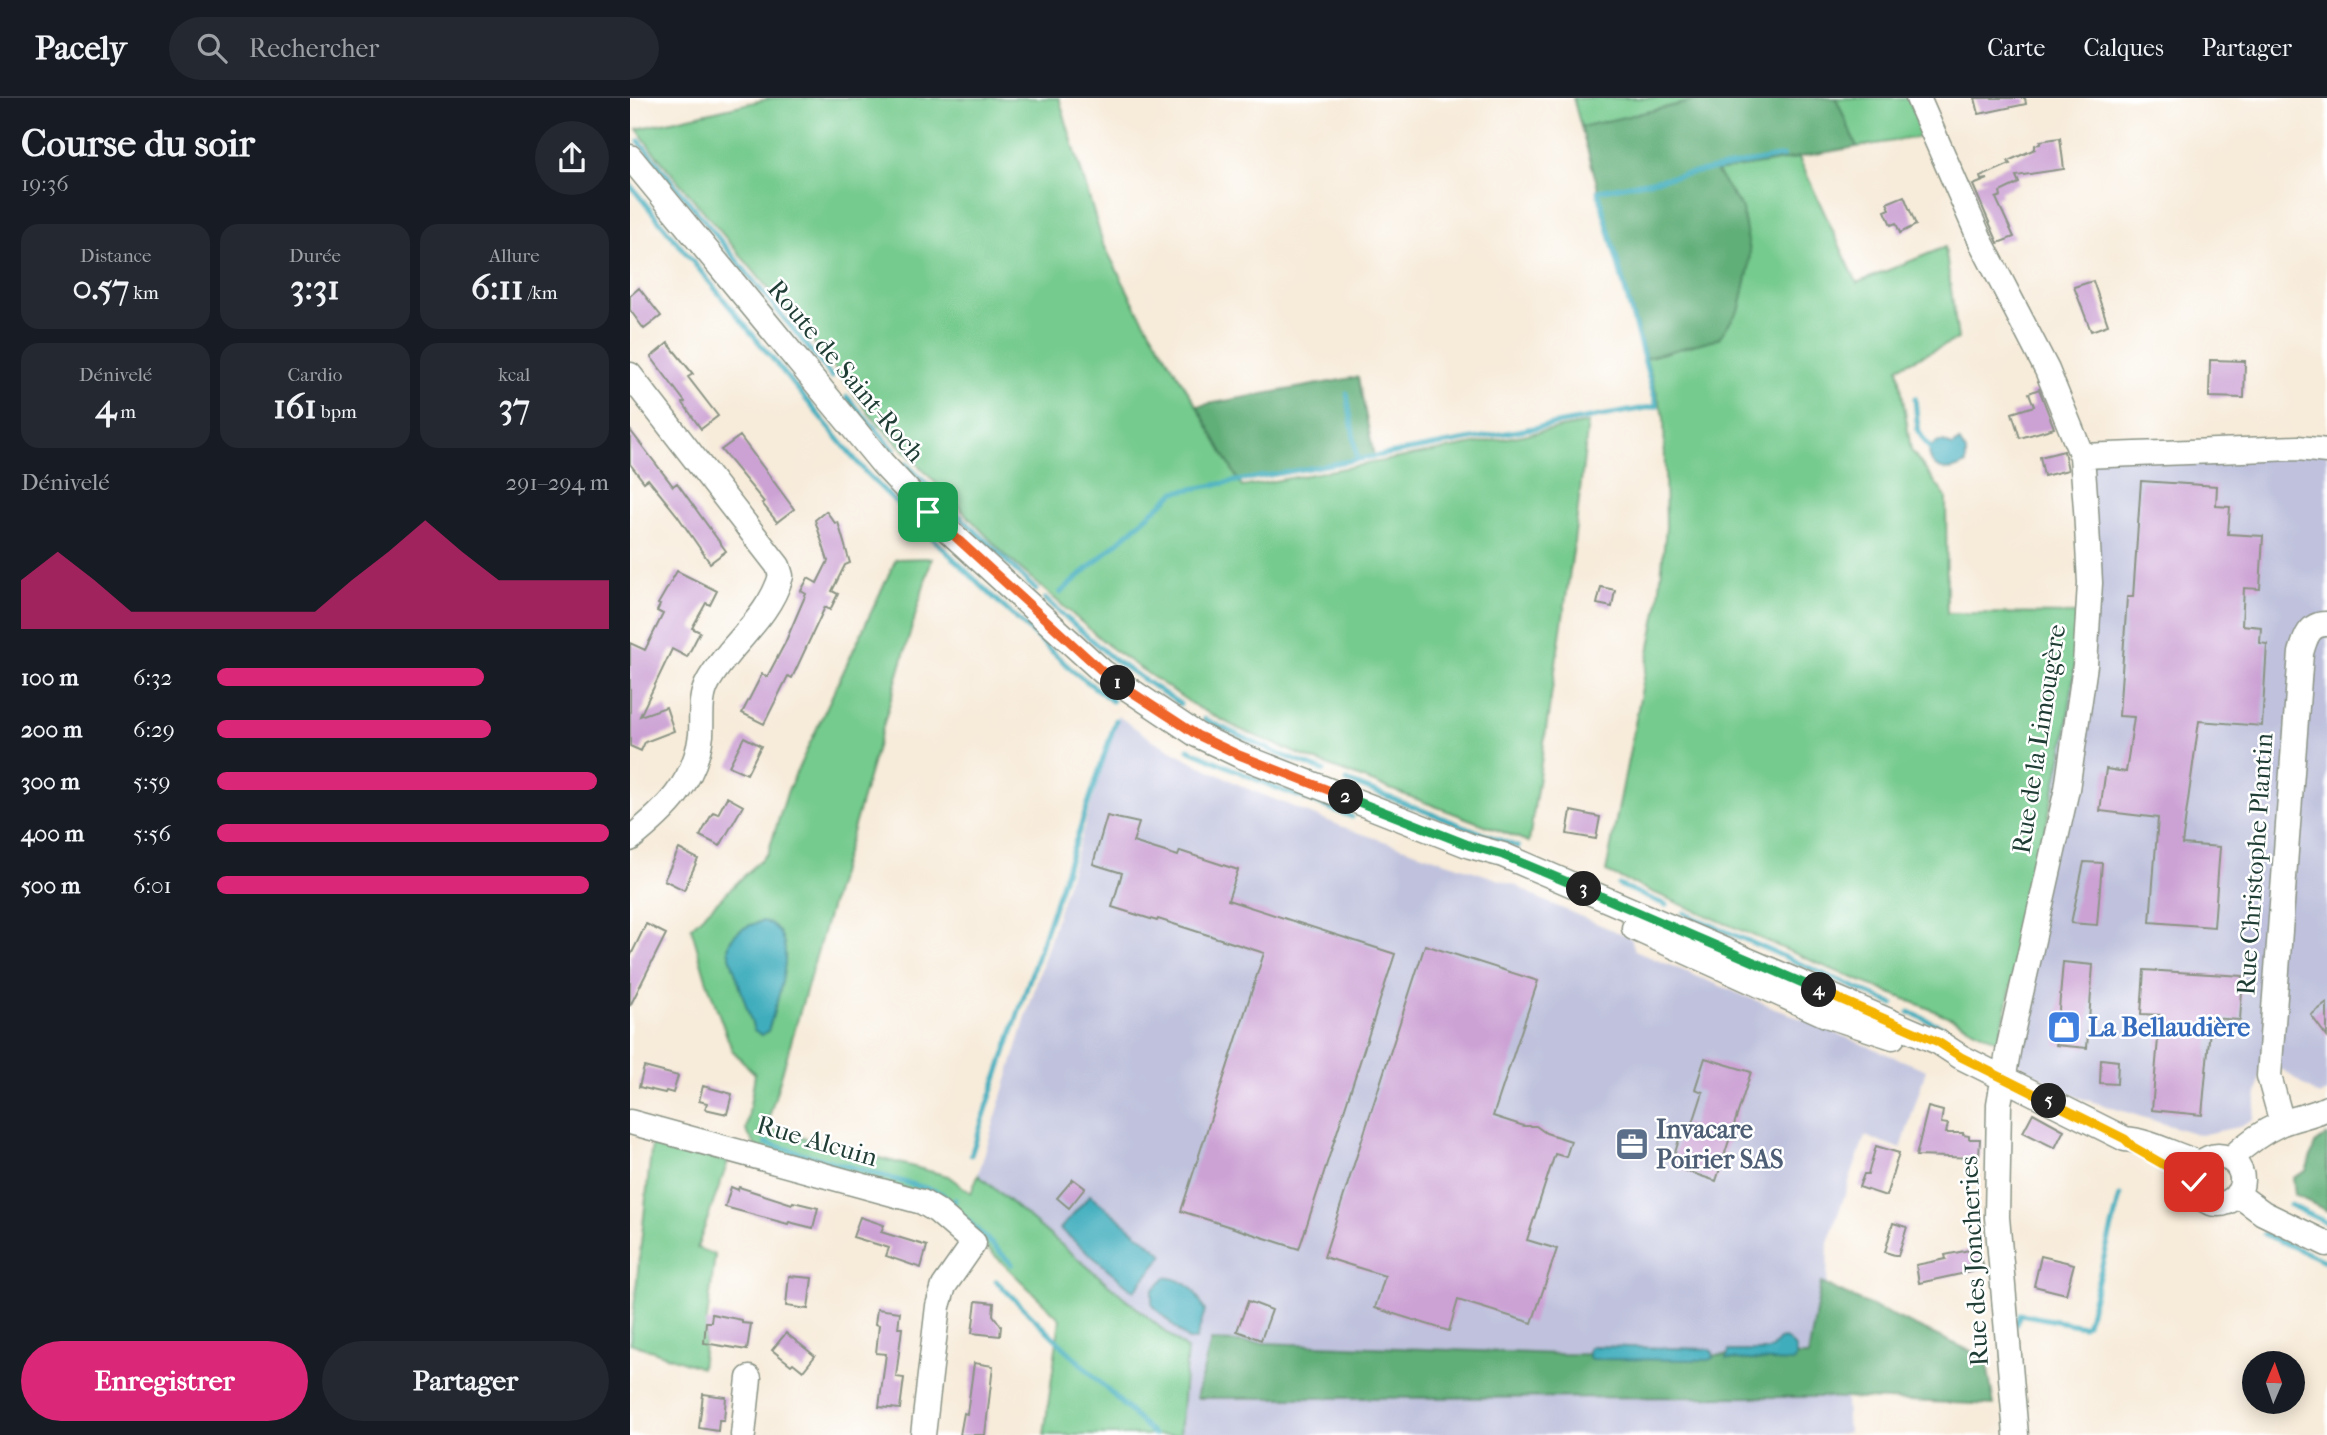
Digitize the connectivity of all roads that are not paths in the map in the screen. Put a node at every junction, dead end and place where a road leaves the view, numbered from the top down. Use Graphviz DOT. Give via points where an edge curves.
graph roads {
  1 [pos="1919,98"];
  2 [pos="630,157"];
  3 [pos="630,375"];
  4 [pos="2327,451"];
  5 [pos="2082,456"];
  6 [pos="2327,624"];
  7 [pos="630,839"];
  8 [pos="2003,1081"];
  9 [pos="2327,1108"];
  10 [pos="630,1122"];
  11 [pos="2281,1123"];
  12 [pos="2230,1159"];
  13 [pos="2197,1172"];
  14 [pos="2236,1195"];
  15 [pos="2327,1244"];
  16 [pos="748,1378"];
  17 [pos="743,1435"];
  18 [pos="923,1435"];
  19 [pos="2016,1435"];
  1 -- 5 [label="street, Rue de la Limougère" via="1982,244 2047,370"];
  2 -- 8 [label="street, Route de Saint-Roch" via="882,463 928,512 1103,672 1197,735 1239,755 1503,855 1688,932 1938,1042"];
  3 -- 7 [label="street" via="778,565 781,576 763,614 718,666 705,689 697,757 682,789"];
  4 -- 5 [label="street" via="2298,448"];
  5 -- 8 [label="street, Rue de la Limougère" via="2090,583 2085,665 2067,789"];
  6 -- 11 [label="street, Rue Christophe Plantin" via="2320,623 2307,633 2301,653 2269,1076"];
  8 -- 13 [label="street, Route de Saint-Roch"];
  8 -- 19 [label="street, Rue des Joncheries" via="1997,1217"];
  9 -- 11 [label="street"];
  10 -- 18 [label="street, Rue Alcuin" via="922,1202 974,1243 944,1286 938,1306"];
  11 -- 12 [label="street"];
  12 -- 13 [label="street" via="2215,1156"];
  12 -- 14 [label="street" via="2241,1172"];
  13 -- 14 [label="street" via="2196,1189 2207,1201 2223,1203"];
  14 -- 15 [label="street"];
  16 -- 17 [label="street"];
}
